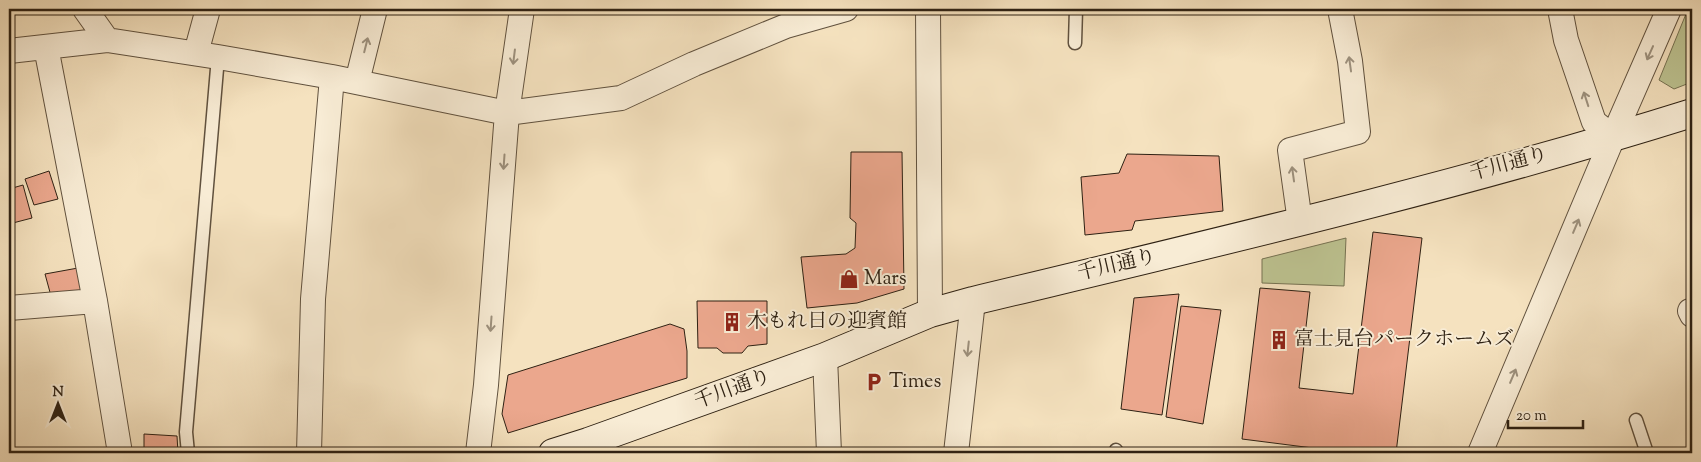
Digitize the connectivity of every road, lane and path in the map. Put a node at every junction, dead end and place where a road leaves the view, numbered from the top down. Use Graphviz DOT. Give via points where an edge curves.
graph roads {
  1 [pos="85,9"];
  2 [pos="208,9"];
  3 [pos="374,9"];
  4 [pos="522,9"];
  5 [pos="846,9"];
  6 [pos="928,9"];
  7 [pos="1076,9"];
  8 [pos="1340,9"];
  9 [pos="1560,9"];
  10 [pos="1670,9"];
  11 [pos="107,40"];
  12 [pos="1075,43"];
  13 [pos="46,47"];
  14 [pos="9,51"];
  15 [pos="207,55"];
  16 [pos="332,77"];
  17 [pos="357,82"];
  18 [pos="507,113"];
  19 [pos="1692,113"];
  20 [pos="1613,137"];
  21 [pos="1300,222"];
  22 [pos="96,301"];
  23 [pos="973,301"];
  24 [pos="9,308"];
  25 [pos="930,313"];
  26 [pos="825,357"];
  27 [pos="1636,420"];
  28 [pos="587,448"];
  29 [pos="120,453"];
  30 [pos="188,453"];
  31 [pos="309,453"];
  32 [pos="478,453"];
  33 [pos="553,453"];
  34 [pos="829,453"];
  35 [pos="956,453"];
  36 [pos="1480,453"];
  37 [pos="1647,453"];
  1 -- 11 [label="street"];
  2 -- 15 [label="street"];
  17 -- 3 [label="street, one-way"];
  4 -- 18 [label="street, one-way"];
  5 -- 18 [label="street" via="786,26 621,98"];
  6 -- 25 [label="street"];
  7 -- 12 [label="lane"];
  21 -- 8 [label="street, one-way" via="1290,150 1358,132"];
  20 -- 9 [label="street, one-way" via="1594,122 1566,40"];
  10 -- 20 [label="street, one-way"];
  11 -- 13 [label="street"];
  11 -- 15 [label="street"];
  13 -- 14 [label="street"];
  13 -- 22 [label="street"];
  15 -- 16 [label="street"];
  15 -- 30 [label="lane" via="186,432"];
  16 -- 17 [label="street"];
  16 -- 31 [label="street" via="313,299"];
  17 -- 18 [label="street"];
  18 -- 32 [label="street, one-way"];
  19 -- 20 [label="main road, 千川通り"];
  20 -- 21 [label="main road, 千川通り"];
  36 -- 20 [label="street, one-way"];
  21 -- 23 [label="main road, 千川通り"];
  22 -- 24 [label="street"];
  22 -- 29 [label="street"];
  23 -- 25 [label="main road, 千川通り"];
  23 -- 35 [label="street, one-way"];
  25 -- 26 [label="main road, 千川通り"];
  26 -- 28 [label="main road, 千川通り"];
  26 -- 34 [label="street"];
  27 -- 37 [label="lane"];
  28 -- 33 [label="main road, 千川通り"];
}
